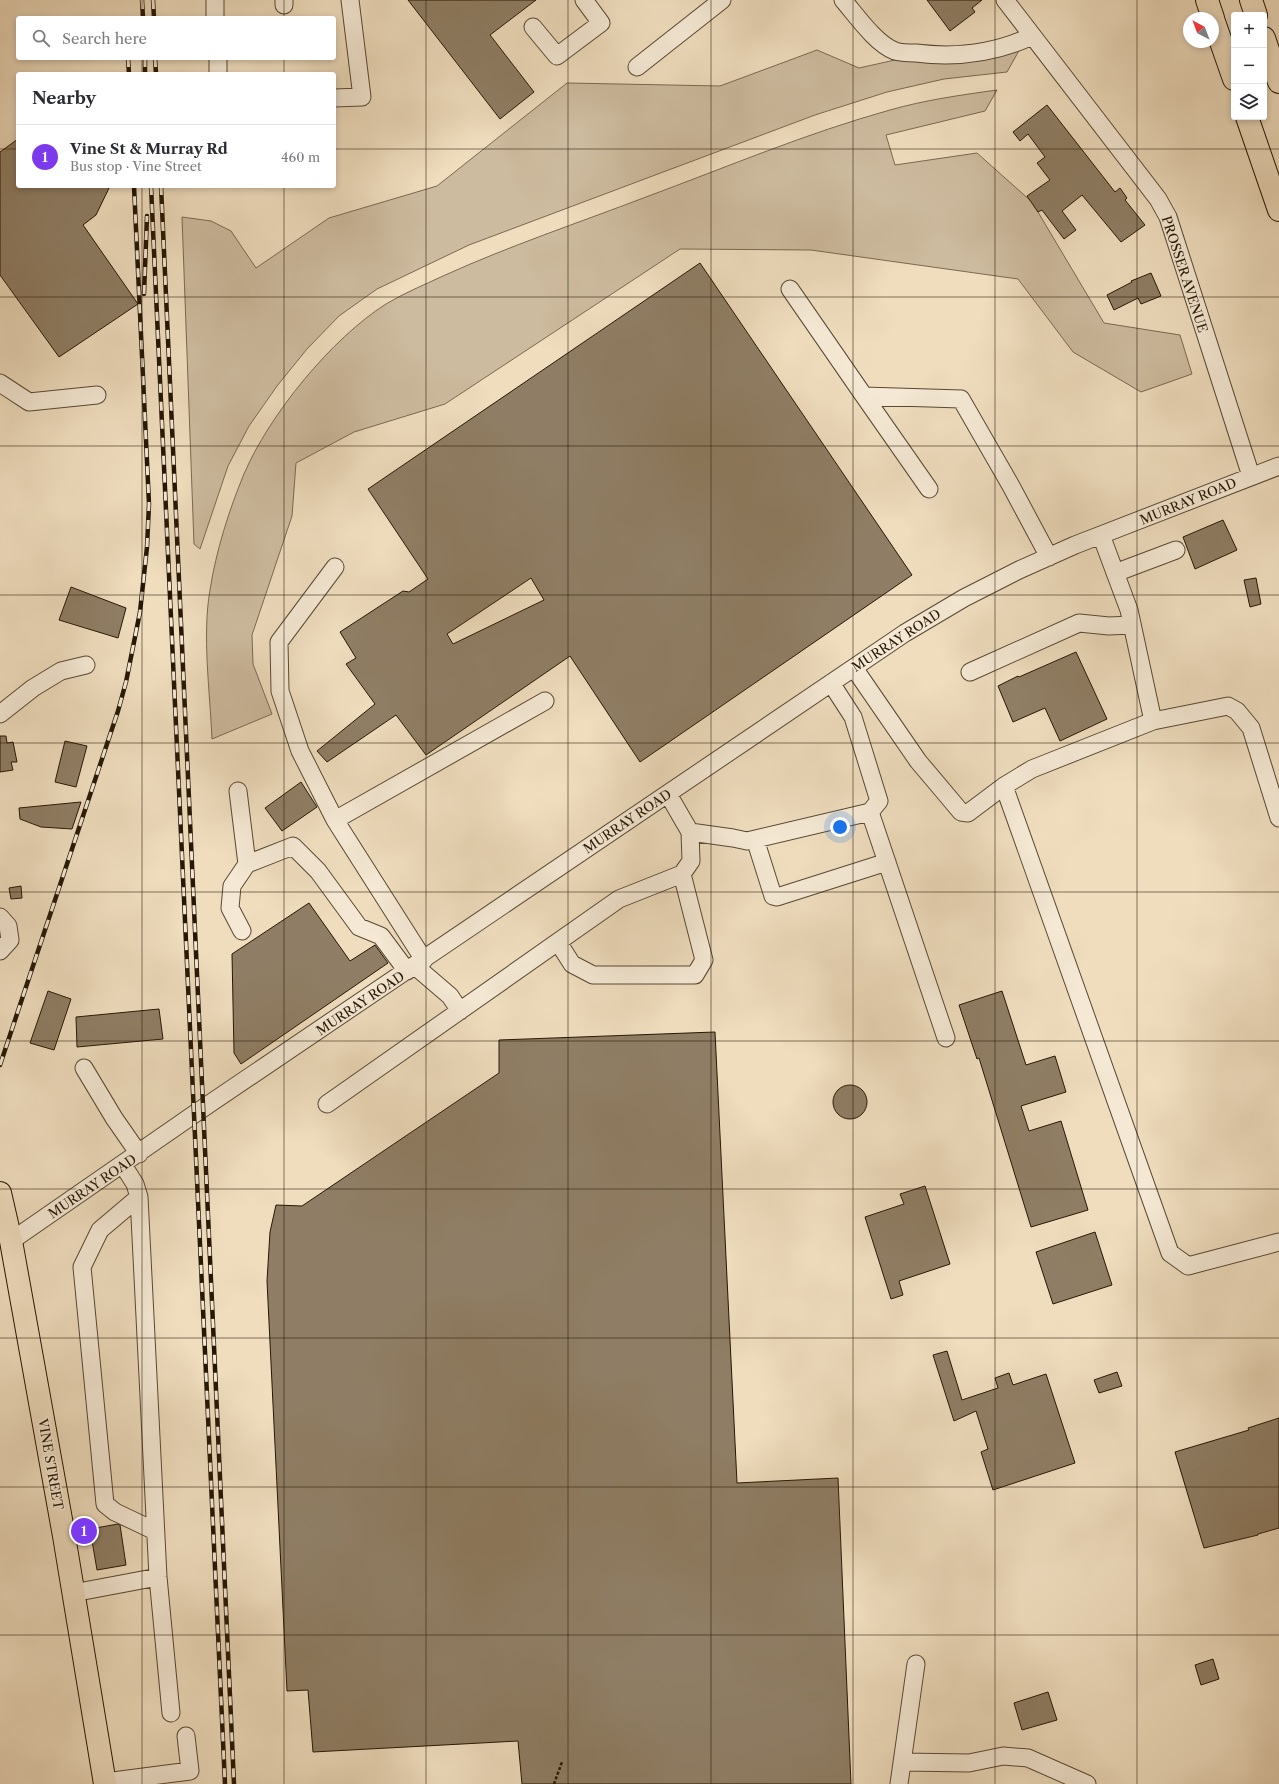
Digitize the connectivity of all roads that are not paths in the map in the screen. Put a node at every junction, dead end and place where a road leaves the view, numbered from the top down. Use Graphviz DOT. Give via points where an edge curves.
graph roads {
  1 [pos="214,0"];
  2 [pos="350,0"];
  3 [pos="584,0"];
  4 [pos="722,0"];
  5 [pos="843,0"];
  6 [pos="1005,0"];
  7 [pos="1207,0"];
  8 [pos="1251,0"];
  9 [pos="1211,12"];
  10 [pos="1255,12"];
  11 [pos="216,16"];
  12 [pos="533,27"];
  13 [pos="1219,35"];
  14 [pos="1032,36"];
  15 [pos="1267,47"];
  16 [pos="218,60"];
  17 [pos="637,67"];
  18 [pos="1231,70"];
  19 [pos="218,72"];
  20 [pos="1279,82"];
  21 [pos="336,98"];
  22 [pos="1248,120"];
  23 [pos="1279,210"];
  24 [pos="790,289"];
  25 [pos="0,383"];
  26 [pos="97,394"];
  27 [pos="864,396"];
  28 [pos="1279,466"];
  29 [pos="1251,476"];
  30 [pos="929,489"];
  31 [pos="1101,535"];
  32 [pos="1176,550"];
  33 [pos="1049,557"];
  34 [pos="334,567"];
  35 [pos="1115,573"];
  36 [pos="1132,625"];
  37 [pos="86,665"];
  38 [pos="854,668"];
  39 [pos="970,672"];
  40 [pos="831,683"];
  41 [pos="545,701"];
  42 [pos="0,714"];
  43 [pos="1153,721"];
  44 [pos="1004,786"];
  45 [pos="238,791"];
  46 [pos="668,794"];
  47 [pos="870,812"];
  48 [pos="1279,818"];
  49 [pos="335,820"];
  50 [pos="690,832"];
  51 [pos="755,839"];
  52 [pos="887,862"];
  53 [pos="247,864"];
  54 [pos="682,874"];
  55 [pos="0,917"];
  56 [pos="242,932"];
  57 [pos="558,942"];
  58 [pos="0,951"];
  59 [pos="415,966"];
  60 [pos="460,1011"];
  61 [pos="946,1038"];
  62 [pos="84,1068"];
  63 [pos="327,1104"];
  64 [pos="139,1154"];
  65 [pos="123,1165"];
  66 [pos="0,1193"];
  67 [pos="139,1197"];
  68 [pos="11,1241"];
  69 [pos="1279,1242"];
  70 [pos="155,1531"];
  71 [pos="158,1577"];
  72 [pos="73,1592"];
  73 [pos="916,1664"];
  74 [pos="172,1713"];
  75 [pos="186,1736"];
  76 [pos="902,1762"];
  77 [pos="105,1783"];
  78 [pos="899,1784"];
  79 [pos="1088,1784"];
  1 -- 11 [label="street"];
  2 -- 21 [label="street" via="362,97"];
  3 -- 12 [label="street" via="601,23 557,56"];
  4 -- 17 [label="street"];
  5 -- 14 [label="street" via="883,44 896,51 930,55 988,52"];
  6 -- 14 [label="street, PROSSER AVENUE"];
  7 -- 9 [label="main road"];
  8 -- 10 [label="main road"];
  13 -- 18 [label="main road"];
  14 -- 29 [label="street, PROSSER AVENUE" via="1158,199 1168,217"];
  15 -- 20 [label="main road"];
  16 -- 19 [label="street"];
  22 -- 23 [label="main road"];
  24 -- 27 [label="street"];
  25 -- 26 [label="street" via="30,402"];
  27 -- 30 [label="street"];
  27 -- 33 [label="street" via="961,399"];
  28 -- 29 [label="street, MURRAY ROAD"];
  29 -- 31 [label="street, MURRAY ROAD"];
  31 -- 33 [label="street, MURRAY ROAD"];
  31 -- 35 [label="street"];
  32 -- 35 [label="street"];
  33 -- 38 [label="street, MURRAY ROAD" via="964,598 905,633"];
  34 -- 49 [label="street" via="279,642 280,691 300,752"];
  35 -- 36 [label="street"];
  36 -- 39 [label="street" via="1079,623"];
  36 -- 43 [label="street"];
  37 -- 42 [label="street" via="61,671 33,688"];
  38 -- 40 [label="street, MURRAY ROAD"];
  38 -- 44 [label="street" via="918,761 961,812 968,813"];
  40 -- 46 [label="street, MURRAY ROAD"];
  40 -- 47 [label="street" via="853,717 879,801"];
  41 -- 49 [label="street"];
  43 -- 44 [label="street" via="1032,769"];
  43 -- 48 [label="street" via="1228,706 1237,711 1251,728"];
  44 -- 69 [label="street" via="1170,1253 1188,1266"];
  45 -- 53 [label="street"];
  46 -- 50 [label="street"];
  46 -- 59 [label="street, MURRAY ROAD"];
  47 -- 51 [label="street"];
  47 -- 52 [label="street"];
  49 -- 59 [label="street"];
  50 -- 51 [label="street" via="747,841"];
  50 -- 54 [label="street" via="691,861"];
  51 -- 52 [label="street" via="772,896 777,897"];
  52 -- 61 [label="street"];
  53 -- 56 [label="street" via="232,886 230,908"];
  53 -- 59 [label="street" via="293,846 318,870 360,927 381,936"];
  54 -- 57 [label="street" via="619,899"];
  54 -- 57 [label="street" via="704,960 695,975 593,975 572,964"];
  55 -- 58 [label="street" via="8,926 10,940"];
  57 -- 60 [label="street"];
  59 -- 60 [label="street" via="450,996"];
  59 -- 64 [label="street, MURRAY ROAD"];
  60 -- 63 [label="street"];
  62 -- 64 [label="street"];
  64 -- 65 [label="street, MURRAY ROAD"];
  65 -- 67 [label="street" via="135,1184"];
  65 -- 68 [label="street, MURRAY ROAD"];
  66 -- 68 [label="main road, VINE STREET"];
  67 -- 70 [label="street"];
  67 -- 70 [label="street" via="100,1230 82,1267 105,1504 115,1512"];
  68 -- 72 [label="main road, VINE STREET"];
  70 -- 71 [label="street"];
  71 -- 72 [label="street"];
  71 -- 74 [label="street"];
  72 -- 77 [label="main road, VINE STREET"];
  73 -- 76 [label="street"];
  75 -- 77 [label="street" via="190,1771"];
  76 -- 78 [label="street"];
  76 -- 79 [label="street" via="969,1763 1003,1756 1028,1758"];
}
